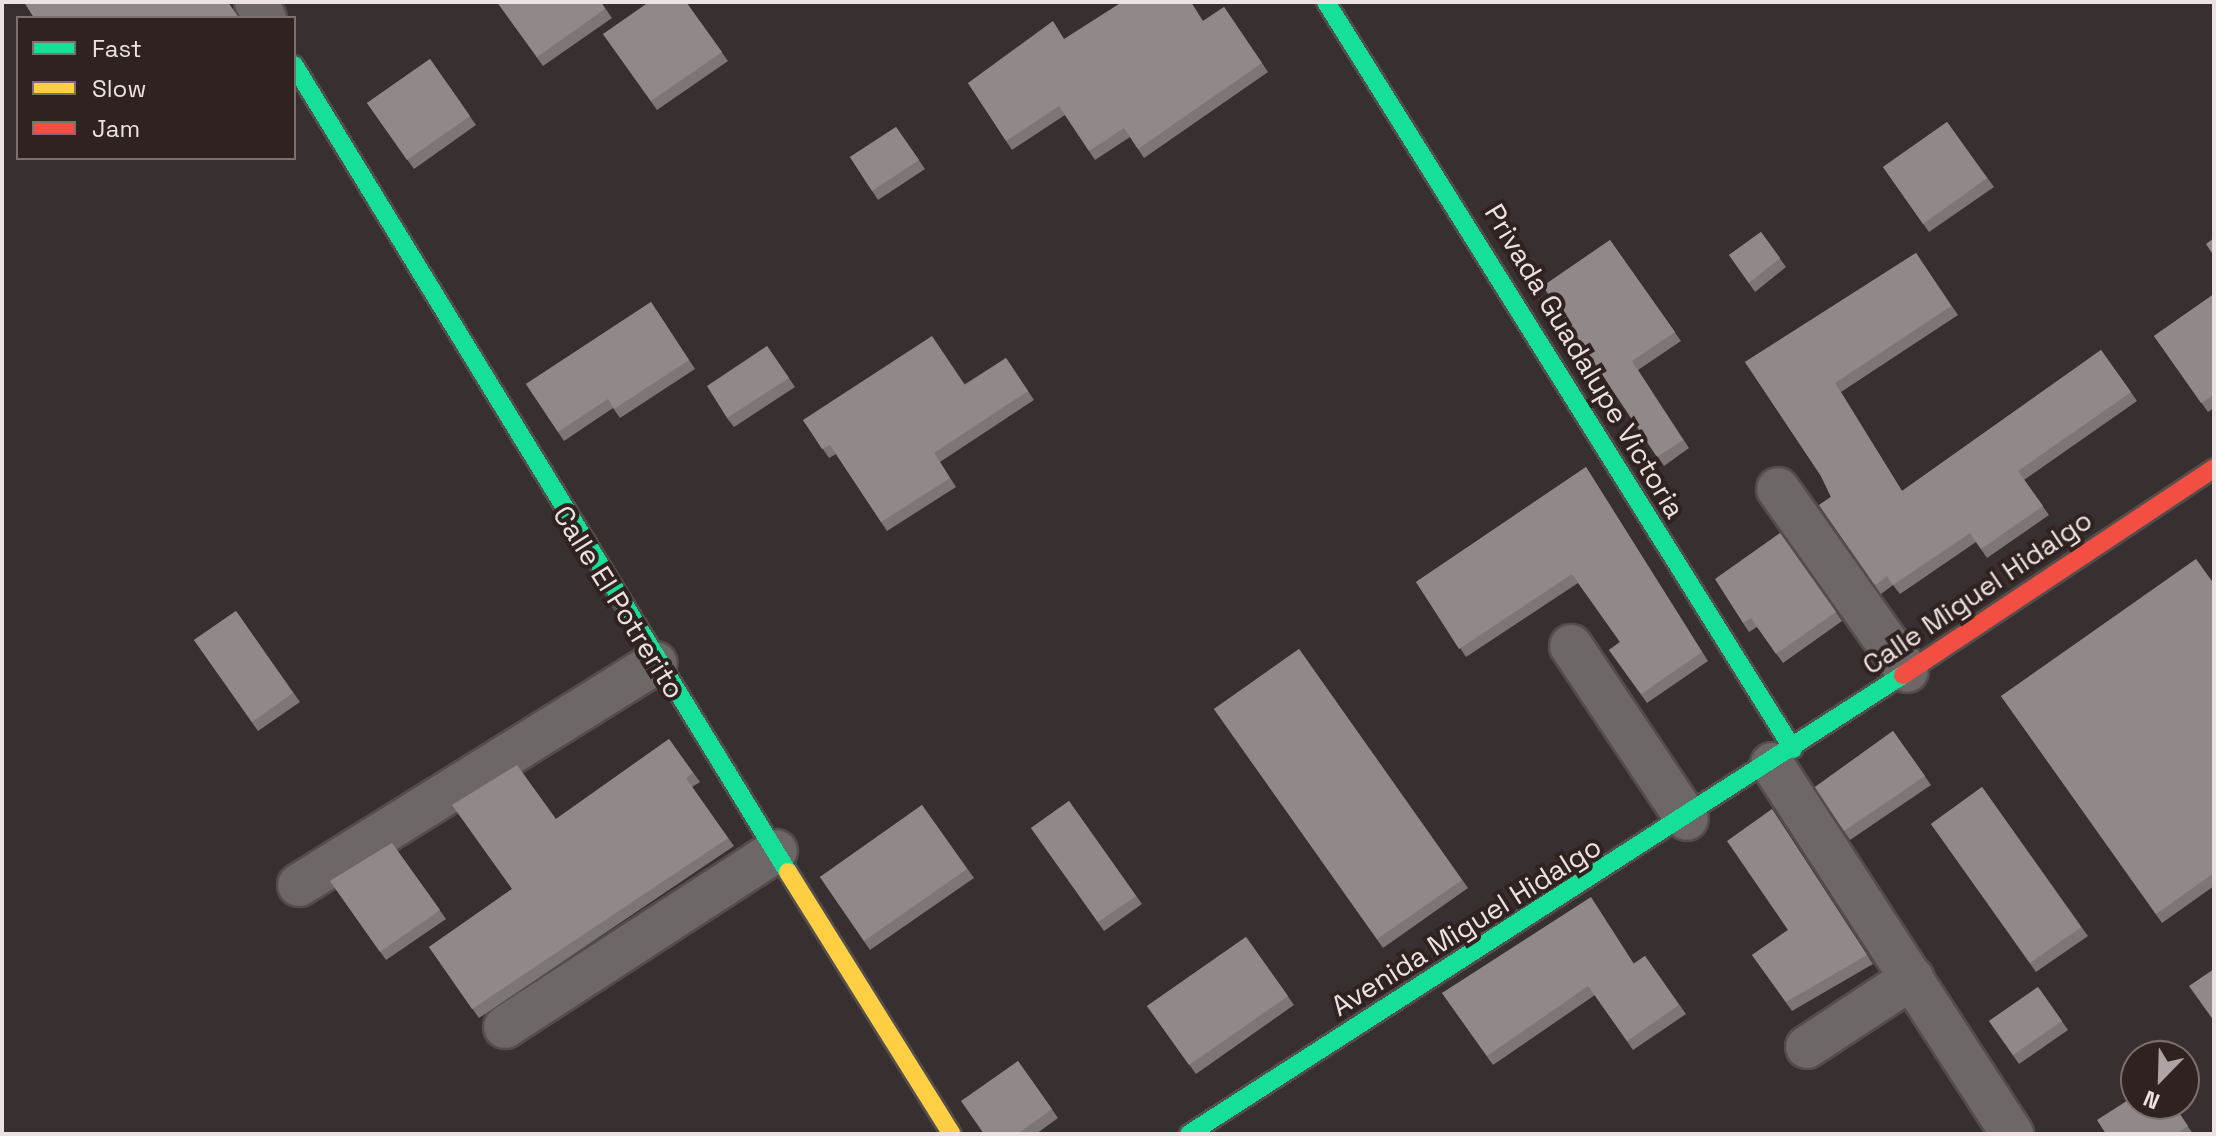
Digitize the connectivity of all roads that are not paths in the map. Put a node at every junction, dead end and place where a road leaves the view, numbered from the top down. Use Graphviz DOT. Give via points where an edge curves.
graph roads {
  1 [pos="1326,2"];
  2 [pos="296,68"];
  3 [pos="2214,468"];
  4 [pos="1778,489"];
  5 [pos="1571,646"];
  6 [pos="656,663"];
  7 [pos="1907,671"];
  8 [pos="1782,756"];
  9 [pos="1687,819"];
  10 [pos="776,851"];
  11 [pos="299,885"];
  12 [pos="1912,978"];
  13 [pos="505,1027"];
  14 [pos="1807,1047"];
  15 [pos="952,1134"];
  16 [pos="1189,1134"];
  17 [pos="2012,1134"];
  1 -- 8 [label="street, Privada Guadalupe Victoria"];
  2 -- 6 [label="street, Calle El Potrerito"];
  3 -- 7 [label="street, Calle Miguel Hidalgo"];
  4 -- 7 [label="street"];
  5 -- 9 [label="street"];
  6 -- 10 [label="street, Calle El Potrerito"];
  6 -- 11 [label="street"];
  7 -- 8 [label="street, Calle Miguel Hidalgo"];
  8 -- 9 [label="street, Avenida Miguel Hidalgo"];
  8 -- 12 [label="street"];
  9 -- 16 [label="street, Avenida Miguel Hidalgo"];
  10 -- 13 [label="street"];
  10 -- 15 [label="street, Calle El Potrerito"];
  12 -- 14 [label="street"];
  12 -- 17 [label="street"];
}
